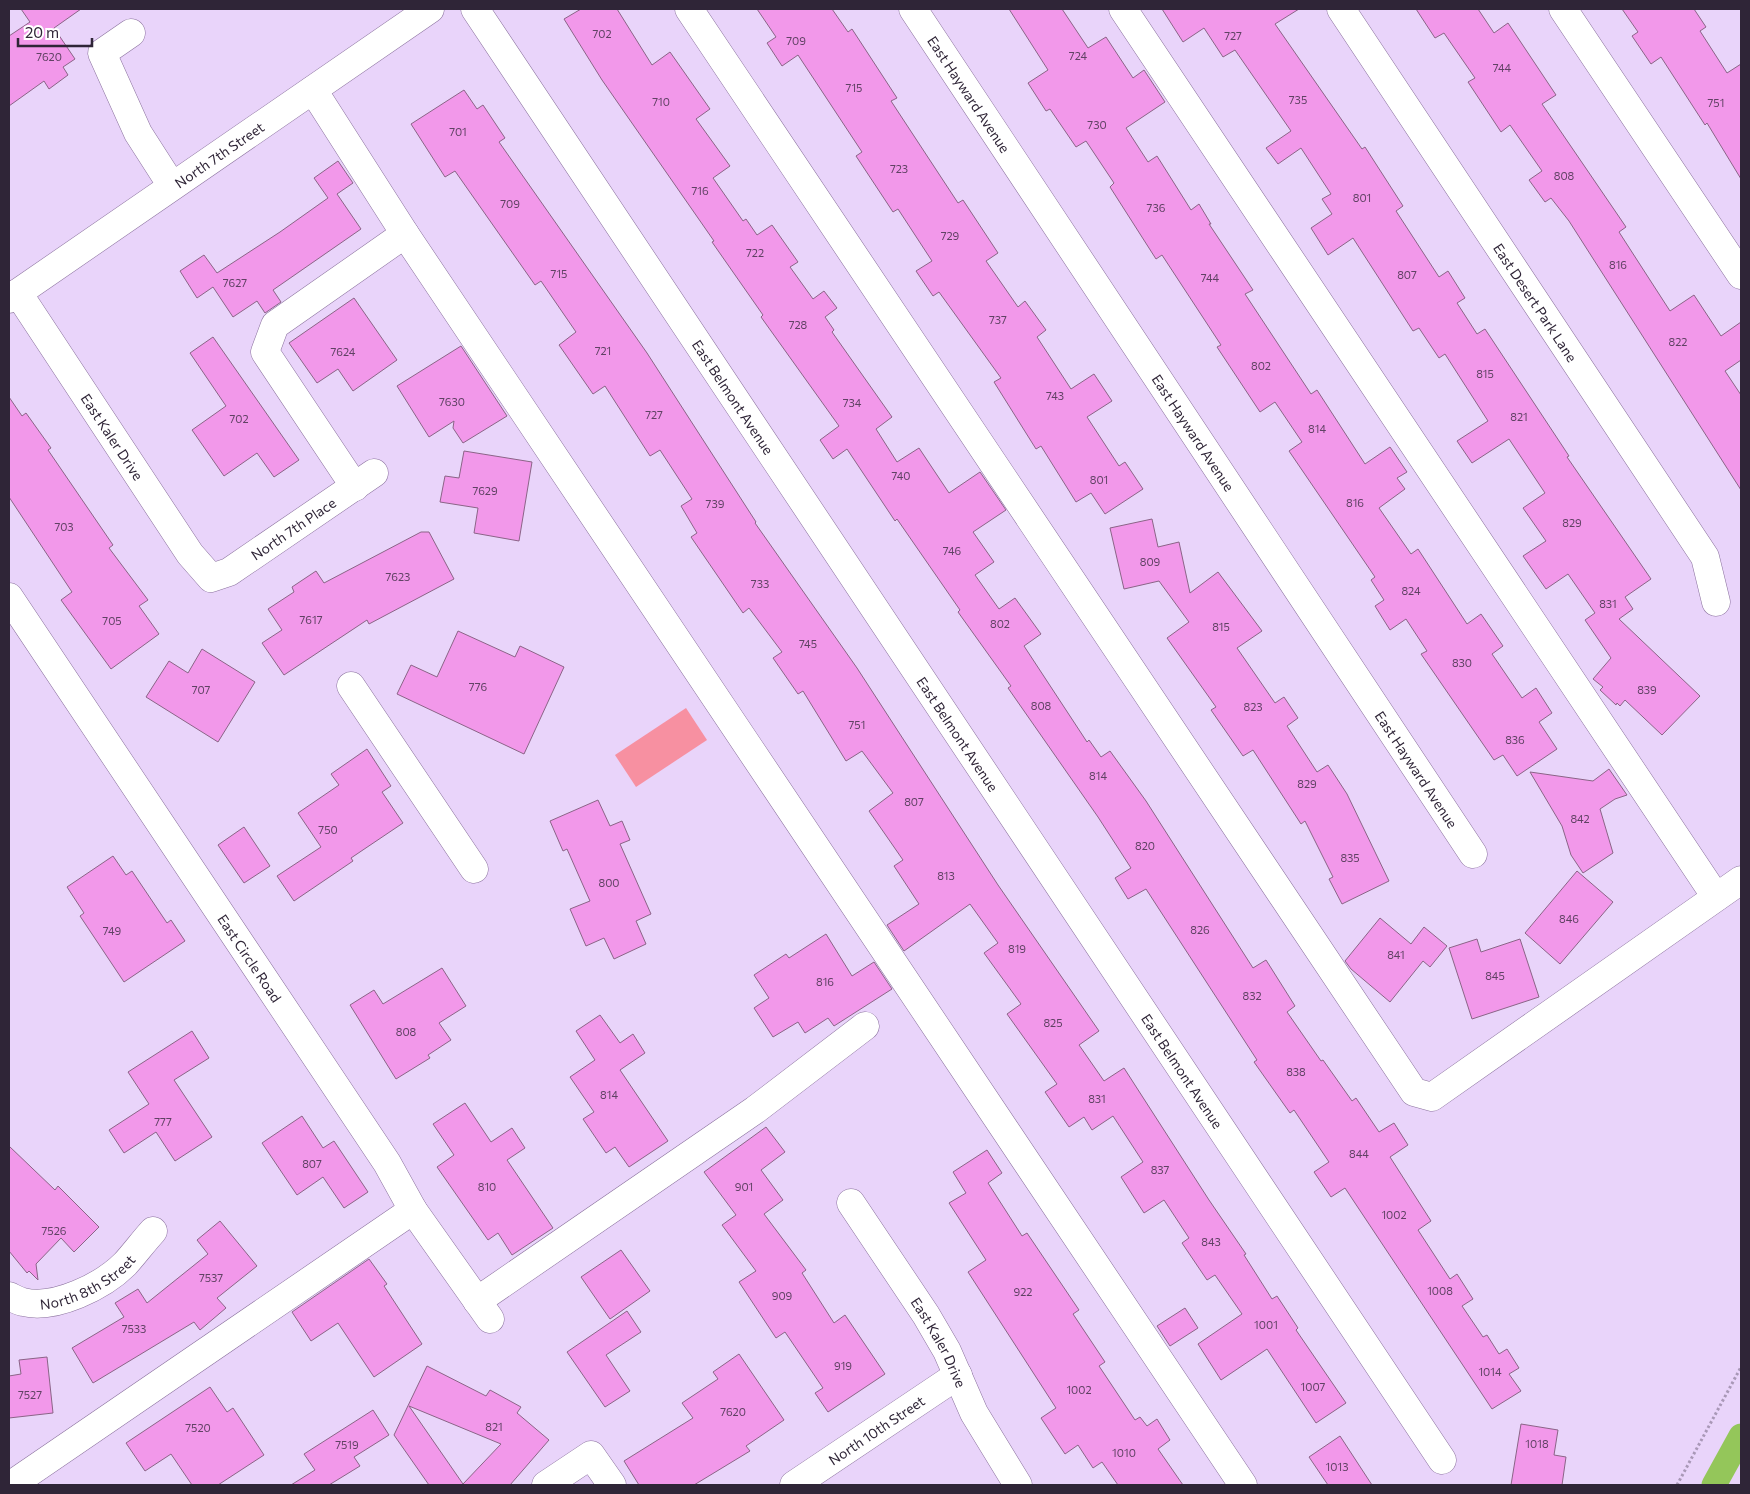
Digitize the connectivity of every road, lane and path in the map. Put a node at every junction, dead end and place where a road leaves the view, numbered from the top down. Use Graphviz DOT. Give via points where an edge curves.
graph roads {
  1 [pos="430,9"];
  2 [pos="475,9"];
  3 [pos="689,9"];
  4 [pos="913,9"];
  5 [pos="1122,9"];
  6 [pos="1341,9"];
  7 [pos="1563,9"];
  8 [pos="131,33"];
  9 [pos="314,90"];
  10 [pos="172,186"];
  11 [pos="405,234"];
  12 [pos="1741,275"];
  13 [pos="13,296"];
  14 [pos="211,578"];
  15 [pos="9,598"];
  16 [pos="1716,602"];
  17 [pos="351,686"];
  18 [pos="1473,854"];
  19 [pos="474,869"];
  20 [pos="1741,880"];
  21 [pos="1716,897"];
  22 [pos="865,1026"];
  23 [pos="851,1204"];
  24 [pos="413,1210"];
  25 [pos="153,1231"];
  26 [pos="9,1296"];
  27 [pos="1741,1367"];
  28 [pos="958,1375"];
  29 [pos="1442,1460"];
  30 [pos="11,1485"];
  31 [pos="546,1485"];
  32 [pos="612,1485"];
  33 [pos="794,1485"];
  34 [pos="1018,1485"];
  35 [pos="1243,1485"];
  36 [pos="1677,1485"];
  1 -- 9 [label="street, North 7th Street"];
  2 -- 29 [label="street, East Belmont Avenue"];
  3 -- 21 [label="street" via="1414,1092 1432,1097"];
  4 -- 18 [label="street, East Hayward Avenue"];
  5 -- 21 [label="street"];
  6 -- 16 [label="street, East Desert Park Lane" via="1705,557"];
  7 -- 12 [label="street"];
  8 -- 10 [label="street" via="102,53 138,133"];
  9 -- 10 [label="street, North 7th Street"];
  9 -- 11 [label="street"];
  10 -- 13 [label="street, North 7th Street"];
  11 -- 14 [label="street, North 7th Place" via="275,325 265,352 364,480 229,572"];
  11 -- 35 [label="street"];
  13 -- 14 [label="street, East Kaler Drive" via="190,554"];
  15 -- 24 [label="street, East Circle Road" via="382,1155"];
  17 -- 19 [label="street"];
  20 -- 21 [label="street"];
  22 -- 24 [label="street, East Circle Road" via="484,1310"];
  23 -- 28 [label="street, East Kaler Drive" via="926,1315"];
  24 -- 30 [label="street"];
  25 -- 26 [label="street, North 8th Street" via="124,1265 95,1286 72,1297 47,1303 23,1302"];
  27 -- 36 [label="path"];
  28 -- 33 [label="street, North 10th Street"];
  28 -- 34 [label="street, East Kaler Drive" via="974,1413"];
  31 -- 32 [label="street" via="591,1455"];
}
